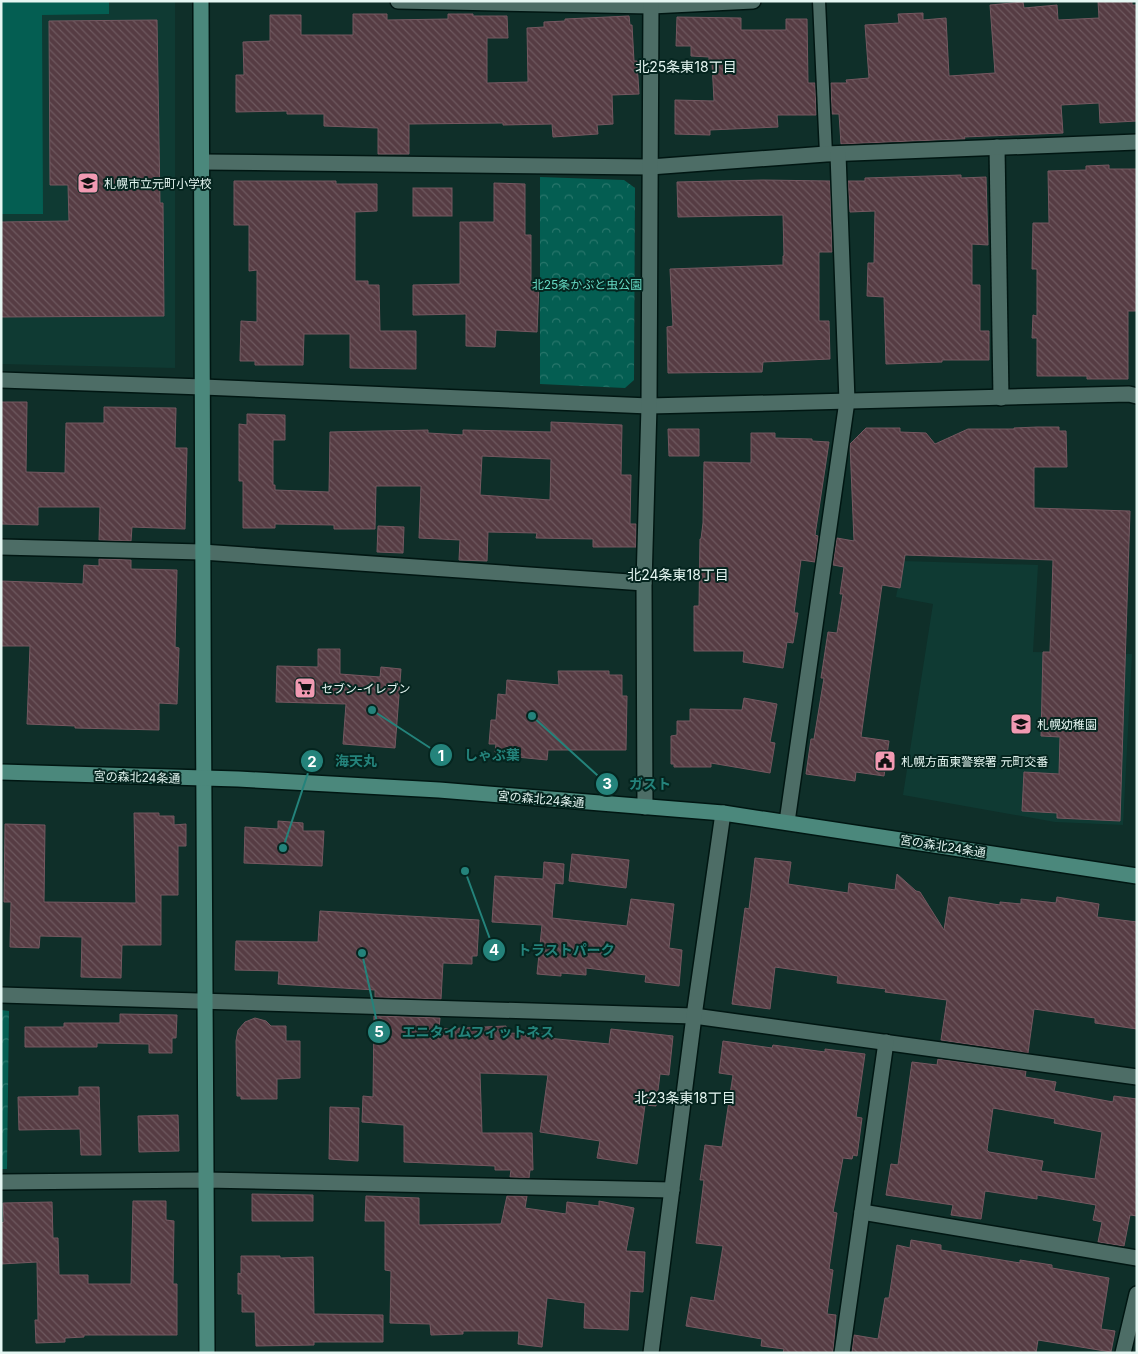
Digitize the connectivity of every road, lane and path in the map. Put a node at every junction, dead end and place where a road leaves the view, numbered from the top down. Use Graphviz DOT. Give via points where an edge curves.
graph roads {
  1 [pos="201,1"];
  2 [pos="398,1"];
  3 [pos="753,1"];
  4 [pos="819,1"];
  5 [pos="651,4"];
  6 [pos="1137,142"];
  7 [pos="997,147"];
  8 [pos="832,154"];
  9 [pos="202,162"];
  10 [pos="650,166"];
  11 [pos="1,380"];
  12 [pos="203,387"];
  13 [pos="1137,396"];
  14 [pos="1001,398"];
  15 [pos="847,401"];
  16 [pos="649,406"];
  17 [pos="1,546"];
  18 [pos="202,552"];
  19 [pos="644,583"];
  20 [pos="1,772"];
  21 [pos="203,779"];
  22 [pos="645,807"];
  23 [pos="723,813"];
  24 [pos="787,822"];
  25 [pos="1137,876"];
  26 [pos="1,995"];
  27 [pos="205,1002"];
  28 [pos="694,1016"];
  29 [pos="886,1042"];
  30 [pos="1137,1077"];
  31 [pos="206,1180"];
  32 [pos="1,1182"];
  33 [pos="672,1190"];
  34 [pos="862,1212"];
  35 [pos="1137,1258"];
  36 [pos="1137,1294"];
  37 [pos="207,1353"];
  38 [pos="652,1353"];
  39 [pos="842,1353"];
  40 [pos="1122,1353"];
  1 -- 9 [label="street"];
  2 -- 5 [label="street"];
  3 -- 5 [label="street"];
  4 -- 8 [label="lane"];
  5 -- 10 [label="street"];
  6 -- 7 [label="street"];
  7 -- 8 [label="street"];
  7 -- 14 [label="street"];
  8 -- 10 [label="street"];
  8 -- 15 [label="street"];
  9 -- 10 [label="street"];
  9 -- 12 [label="street"];
  10 -- 16 [label="street"];
  11 -- 12 [label="street"];
  12 -- 16 [label="street"];
  12 -- 18 [label="street"];
  13 -- 14 [label="street"];
  14 -- 15 [label="street"];
  15 -- 16 [label="street"];
  15 -- 24 [label="street"];
  16 -- 19 [label="street"];
  17 -- 18 [label="street"];
  18 -- 19 [label="street"];
  18 -- 21 [label="street"];
  19 -- 22 [label="street"];
  20 -- 21 [label="street, 宮の森北24条通"];
  21 -- 22 [label="street, 宮の森北24条通" via="429,790"];
  21 -- 27 [label="street"];
  22 -- 23 [label="street, 宮の森北24条通"];
  23 -- 24 [label="street, 宮の森北24条通"];
  23 -- 28 [label="street"];
  24 -- 25 [label="street, 宮の森北24条通"];
  26 -- 27 [label="street"];
  27 -- 28 [label="street"];
  27 -- 31 [label="street"];
  28 -- 29 [label="street"];
  28 -- 33 [label="street"];
  29 -- 30 [label="street"];
  29 -- 34 [label="street"];
  31 -- 32 [label="street"];
  31 -- 33 [label="street"];
  31 -- 37 [label="street"];
  33 -- 38 [label="street"];
  34 -- 35 [label="street"];
  34 -- 39 [label="street"];
  36 -- 40 [label="street"];
}
